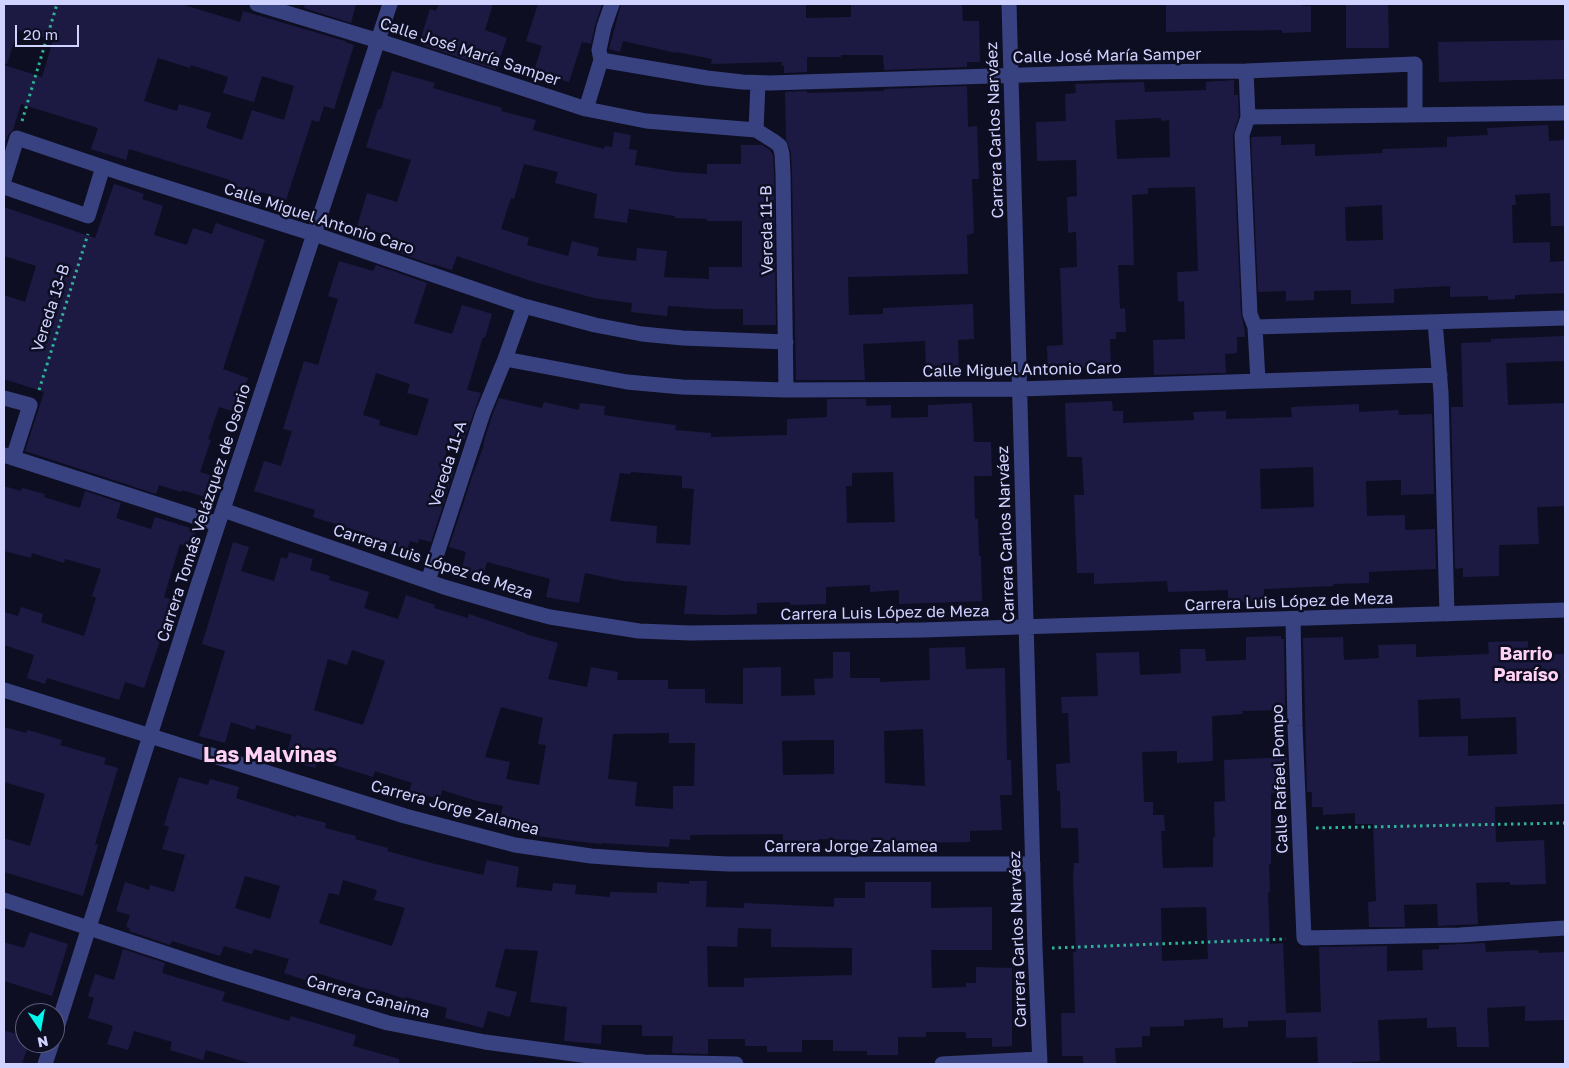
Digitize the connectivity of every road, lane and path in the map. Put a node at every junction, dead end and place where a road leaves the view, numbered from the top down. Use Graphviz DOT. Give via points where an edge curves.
graph roads {
  1 [pos="57,4"];
  2 [pos="256,4"];
  3 [pos="390,4"];
  4 [pos="612,4"];
  5 [pos="1009,4"];
  6 [pos="379,41"];
  7 [pos="601,60"];
  8 [pos="1246,71"];
  9 [pos="1011,75"];
  10 [pos="758,82"];
  11 [pos="586,109"];
  12 [pos="1565,113"];
  13 [pos="1415,114"];
  14 [pos="1248,117"];
  15 [pos="756,130"];
  16 [pos="17,138"];
  17 [pos="103,167"];
  18 [pos="4,180"];
  19 [pos="4,187"];
  20 [pos="88,216"];
  21 [pos="314,234"];
  22 [pos="524,306"];
  23 [pos="1565,318"];
  24 [pos="1435,322"];
  25 [pos="1255,327"];
  26 [pos="786,342"];
  27 [pos="505,359"];
  28 [pos="1440,376"];
  29 [pos="1258,381"];
  30 [pos="1020,389"];
  31 [pos="786,390"];
  32 [pos="4,398"];
  33 [pos="30,405"];
  34 [pos="8,457"];
  35 [pos="223,510"];
  36 [pos="218,524"];
  37 [pos="428,581"];
  38 [pos="1565,610"];
  39 [pos="1447,614"];
  40 [pos="1293,619"];
  41 [pos="1026,628"];
  42 [pos="4,690"];
  43 [pos="150,736"];
  44 [pos="1565,823"];
  45 [pos="1299,829"];
  46 [pos="1033,864"];
  47 [pos="4,900"];
  48 [pos="89,928"];
  49 [pos="1565,928"];
  50 [pos="1304,938"];
  51 [pos="1035,949"];
  52 [pos="65,1003"];
  53 [pos="1040,1062"];
  54 [pos="736,1064"];
  55 [pos="942,1064"];
  1 -- 16 [label="path"];
  2 -- 6 [label="street, Calle José María Samper"];
  3 -- 6 [label="street, Carrera Tomás Velázquez de Osorio"];
  4 -- 7 [label="street" via="599,50"];
  5 -- 9 [label="street, Carrera Carlos Narváez"];
  6 -- 11 [label="street, Calle José María Samper"];
  6 -- 21 [label="street, Carrera Tomás Velázquez de Osorio"];
  7 -- 10 [label="street, Calle José María Samper" via="707,78"];
  7 -- 11 [label="street"];
  8 -- 9 [label="street, Calle José María Samper"];
  8 -- 13 [label="street, Calle José María Samper" via="1415,64"];
  8 -- 14 [label="street"];
  9 -- 10 [label="street, Calle José María Samper"];
  9 -- 30 [label="street, Carrera Carlos Narváez"];
  10 -- 15 [label="street"];
  11 -- 15 [label="street, Calle José María Samper" via="646,121"];
  12 -- 13 [label="street"];
  13 -- 14 [label="street"];
  14 -- 25 [label="street" via="1242,135 1250,314"];
  15 -- 26 [label="street, Vereda 11-B" via="780,146 782,154"];
  16 -- 17 [label="street, Calle Miguel Antonio Caro"];
  16 -- 18 [label="street"];
  17 -- 20 [label="street"];
  17 -- 21 [label="street, Calle Miguel Antonio Caro"];
  19 -- 20 [label="street"];
  20 -- 33 [label="path, Vereda 13-B" via="90,227 36,399"];
  21 -- 22 [label="street, Calle Miguel Antonio Caro"];
  21 -- 35 [label="street, Carrera Tomás Velázquez de Osorio"];
  22 -- 26 [label="street, Calle Miguel Antonio Caro" via="642,334"];
  22 -- 27 [label="street"];
  23 -- 24 [label="street"];
  24 -- 25 [label="street"];
  24 -- 28 [label="street"];
  25 -- 29 [label="street"];
  26 -- 31 [label="street"];
  27 -- 31 [label="street, Calle Miguel Antonio Caro" via="627,382"];
  27 -- 37 [label="street, Vereda 11-A" via="483,413"];
  28 -- 29 [label="street, Calle Miguel Antonio Caro"];
  28 -- 39 [label="street"];
  29 -- 30 [label="street, Calle Miguel Antonio Caro"];
  30 -- 31 [label="street, Calle Miguel Antonio Caro"];
  30 -- 41 [label="street, Carrera Carlos Narváez"];
  32 -- 33 [label="street"];
  33 -- 34 [label="street"];
  34 -- 36 [label="street"];
  35 -- 36 [label="street, Carrera Tomás Velázquez de Osorio"];
  35 -- 37 [label="street, Carrera Luis López de Meza"];
  36 -- 43 [label="street, Carrera Tomás Velázquez de Osorio"];
  37 -- 41 [label="street, Carrera Luis López de Meza" via="550,617 639,631"];
  38 -- 39 [label="street, Carrera Luis López de Meza"];
  39 -- 40 [label="street, Carrera Luis López de Meza"];
  40 -- 41 [label="street, Carrera Luis López de Meza"];
  40 -- 45 [label="street, Calle Rafael Pompo"];
  41 -- 46 [label="street, Carrera Carlos Narváez"];
  42 -- 43 [label="street, Carrera Jorge Zalamea"];
  43 -- 46 [label="street, Carrera Jorge Zalamea" via="405,816 553,851 638,860 728,864"];
  43 -- 48 [label="street, Carrera Tomás Velázquez de Osorio"];
  44 -- 45 [label="path"];
  45 -- 50 [label="street, Calle Rafael Pompo"];
  46 -- 51 [label="street, Carrera Carlos Narváez"];
  47 -- 48 [label="street, Carrera Canaima"];
  48 -- 52 [label="street, Carrera Tomás Velázquez de Osorio"];
  48 -- 54 [label="street, Carrera Canaima" via="388,1023 485,1042 589,1056 644,1062"];
  49 -- 50 [label="street" via="1460,935"];
  50 -- 51 [label="path"];
  51 -- 53 [label="street, Carrera Carlos Narváez"];
  53 -- 55 [label="street"];
}
